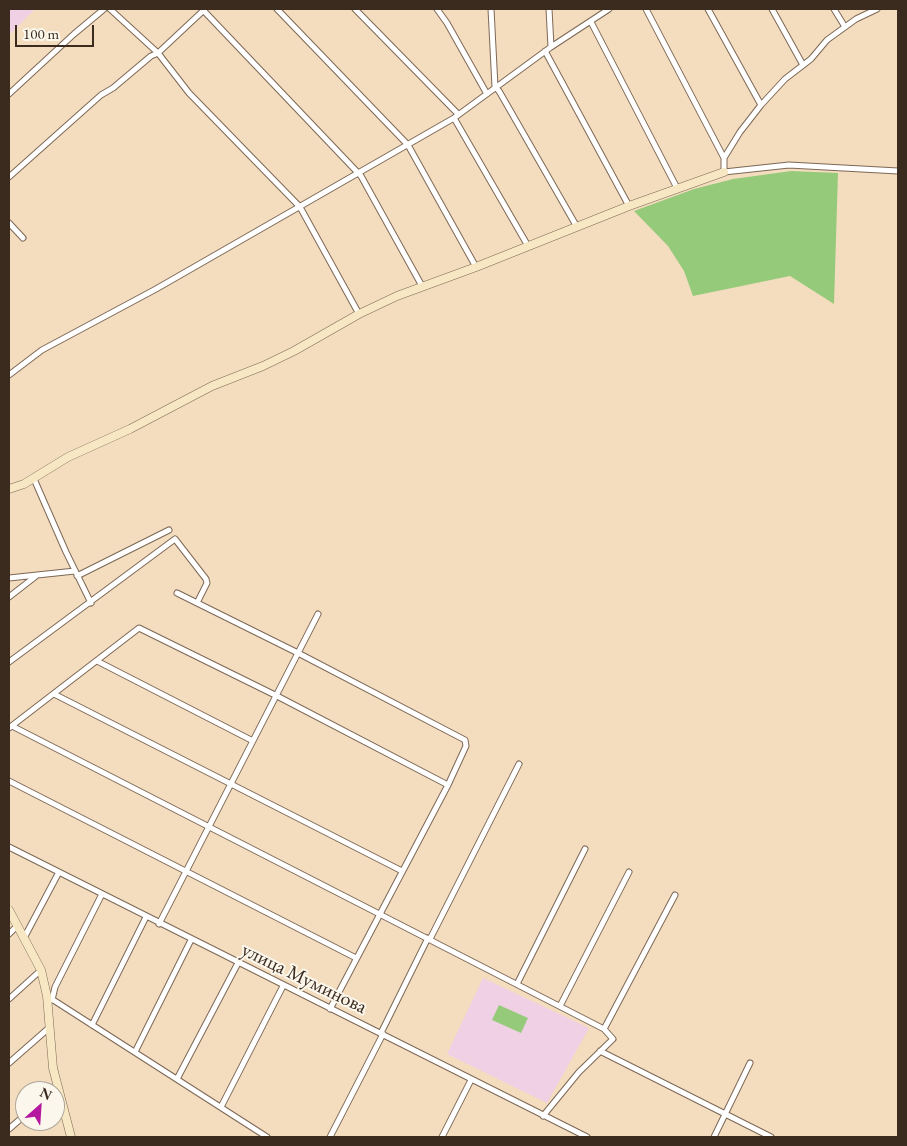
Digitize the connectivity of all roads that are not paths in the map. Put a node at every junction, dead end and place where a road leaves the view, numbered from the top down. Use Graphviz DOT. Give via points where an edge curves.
graph roads {
  1 [pos="104,9"];
  2 [pos="110,9"];
  3 [pos="204,9"];
  4 [pos="276,9"];
  5 [pos="355,9"];
  6 [pos="437,9"];
  7 [pos="491,9"];
  8 [pos="549,9"];
  9 [pos="608,9"];
  10 [pos="646,9"];
  11 [pos="708,9"];
  12 [pos="772,9"];
  13 [pos="834,9"];
  14 [pos="877,9"];
  15 [pos="591,22"];
  16 [pos="844,28"];
  17 [pos="551,47"];
  18 [pos="545,52"];
  19 [pos="158,53"];
  20 [pos="803,65"];
  21 [pos="494,87"];
  22 [pos="9,94"];
  23 [pos="487,94"];
  24 [pos="761,105"];
  25 [pos="456,116"];
  26 [pos="408,145"];
  27 [pos="724,158"];
  28 [pos="898,171"];
  29 [pos="724,172"];
  30 [pos="357,174"];
  31 [pos="9,177"];
  32 [pos="677,188"];
  33 [pos="630,206"];
  34 [pos="300,207"];
  35 [pos="9,223"];
  36 [pos="577,227"];
  37 [pos="23,238"];
  38 [pos="528,246"];
  39 [pos="476,267"];
  40 [pos="422,286"];
  41 [pos="359,314"];
  42 [pos="9,375"];
  43 [pos="34,480"];
  44 [pos="9,489"];
  45 [pos="169,530"];
  46 [pos="76,573"];
  47 [pos="37,575"];
  48 [pos="9,578"];
  49 [pos="177,593"];
  50 [pos="9,597"];
  51 [pos="91,603"];
  52 [pos="197,603"];
  53 [pos="318,614"];
  54 [pos="298,653"];
  55 [pos="97,661"];
  56 [pos="9,662"];
  57 [pos="54,694"];
  58 [pos="277,696"];
  59 [pos="10,727"];
  60 [pos="253,740"];
  61 [pos="519,764"];
  62 [pos="9,781"];
  63 [pos="230,784"];
  64 [pos="448,785"];
  65 [pos="209,828"];
  66 [pos="9,847"];
  67 [pos="586,849"];
  68 [pos="402,871"];
  69 [pos="59,872"];
  70 [pos="186,872"];
  71 [pos="629,872"];
  72 [pos="102,894"];
  73 [pos="675,894"];
  74 [pos="9,910"];
  75 [pos="379,914"];
  76 [pos="146,917"];
  77 [pos="159,924"];
  78 [pos="17,926"];
  79 [pos="9,934"];
  80 [pos="24,938"];
  81 [pos="429,939"];
  82 [pos="191,940"];
  83 [pos="356,958"];
  84 [pos="238,963"];
  85 [pos="41,970"];
  86 [pos="517,984"];
  87 [pos="283,986"];
  88 [pos="9,998"];
  89 [pos="50,998"];
  90 [pos="560,1006"];
  91 [pos="330,1009"];
  92 [pos="92,1025"];
  93 [pos="50,1027"];
  94 [pos="604,1029"];
  95 [pos="382,1034"];
  96 [pos="600,1051"];
  97 [pos="135,1052"];
  98 [pos="750,1063"];
  99 [pos="9,1064"];
  100 [pos="177,1079"];
  101 [pos="472,1080"];
  102 [pos="54,1081"];
  103 [pos="221,1107"];
  104 [pos="725,1115"];
  105 [pos="543,1116"];
  106 [pos="65,1119"];
  107 [pos="71,1137"];
  108 [pos="267,1137"];
  109 [pos="330,1137"];
  110 [pos="442,1137"];
  111 [pos="587,1137"];
  112 [pos="714,1137"];
  113 [pos="771,1137"];
  1 -- 22 [label="street"];
  2 -- 19 [label="street"];
  3 -- 19 [label="street"];
  3 -- 30 [label="street"];
  4 -- 26 [label="street"];
  5 -- 25 [label="street"];
  6 -- 23 [label="street"];
  7 -- 21 [label="street"];
  8 -- 17 [label="street"];
  9 -- 15 [label="street"];
  10 -- 27 [label="street"];
  11 -- 24 [label="street"];
  12 -- 20 [label="street"];
  13 -- 16 [label="street"];
  14 -- 16 [label="street"];
  15 -- 17 [label="street"];
  15 -- 32 [label="street"];
  16 -- 20 [label="street"];
  17 -- 18 [label="street"];
  18 -- 21 [label="street"];
  18 -- 33 [label="street"];
  19 -- 31 [label="street" via="101,95"];
  19 -- 34 [label="street" via="189,93"];
  20 -- 24 [label="street"];
  21 -- 23 [label="street"];
  21 -- 36 [label="street" via="499,90"];
  23 -- 25 [label="street"];
  24 -- 27 [label="street"];
  25 -- 26 [label="street"];
  25 -- 38 [label="street"];
  26 -- 30 [label="street"];
  26 -- 39 [label="street"];
  27 -- 29 [label="street"];
  28 -- 29 [label="street" via="789,165"];
  29 -- 32 [label="street"];
  30 -- 34 [label="street"];
  30 -- 40 [label="street"];
  32 -- 33 [label="street"];
  33 -- 36 [label="street"];
  34 -- 41 [label="street"];
  34 -- 42 [label="street" via="42,350"];
  35 -- 37 [label="street"];
  36 -- 38 [label="street"];
  38 -- 39 [label="street"];
  39 -- 40 [label="street"];
  40 -- 41 [label="street"];
  41 -- 43 [label="street" via="271,362 212,386 68,457"];
  43 -- 44 [label="street"];
  43 -- 46 [label="street"];
  45 -- 46 [label="street"];
  46 -- 47 [label="street"];
  46 -- 51 [label="street"];
  47 -- 48 [label="street"];
  47 -- 50 [label="street"];
  49 -- 52 [label="street"];
  51 -- 52 [label="street" via="175,539 206,579"];
  51 -- 56 [label="street"];
  52 -- 54 [label="street"];
  53 -- 54 [label="street"];
  54 -- 58 [label="street"];
  54 -- 64 [label="street" via="465,740 466,746"];
  55 -- 57 [label="street"];
  55 -- 58 [label="street" via="139,628"];
  55 -- 60 [label="street"];
  57 -- 59 [label="street"];
  57 -- 63 [label="street"];
  58 -- 60 [label="street"];
  58 -- 64 [label="street"];
  59 -- 65 [label="street"];
  60 -- 63 [label="street"];
  61 -- 81 [label="street"];
  62 -- 70 [label="street"];
  63 -- 65 [label="street"];
  63 -- 68 [label="street"];
  64 -- 68 [label="street"];
  65 -- 70 [label="street"];
  65 -- 75 [label="street"];
  66 -- 69 [label="street, улица Муминова"];
  67 -- 86 [label="street"];
  68 -- 75 [label="street"];
  69 -- 72 [label="street, улица Муминова"];
  69 -- 80 [label="street"];
  70 -- 77 [label="street"];
  70 -- 83 [label="street"];
  71 -- 90 [label="street"];
  72 -- 76 [label="street, улица Муминова"];
  72 -- 89 [label="street"];
  73 -- 94 [label="street"];
  74 -- 78 [label="street"];
  75 -- 81 [label="street"];
  75 -- 83 [label="street"];
  76 -- 77 [label="street, улица Муминова"];
  76 -- 92 [label="street"];
  77 -- 82 [label="street, улица Муминова"];
  78 -- 79 [label="street"];
  78 -- 80 [label="street"];
  80 -- 85 [label="street"];
  81 -- 86 [label="street"];
  81 -- 95 [label="street"];
  82 -- 84 [label="street, улица Муминова"];
  82 -- 97 [label="street"];
  83 -- 91 [label="street"];
  84 -- 87 [label="street, улица Муминова"];
  84 -- 100 [label="street"];
  85 -- 88 [label="street"];
  85 -- 89 [label="street"];
  86 -- 90 [label="street"];
  87 -- 91 [label="street, улица Муминова"];
  87 -- 103 [label="street"];
  89 -- 92 [label="street"];
  89 -- 93 [label="street"];
  90 -- 94 [label="street"];
  91 -- 95 [label="street, улица Муминова"];
  92 -- 97 [label="street"];
  93 -- 99 [label="street"];
  93 -- 102 [label="street"];
  94 -- 96 [label="street" via="613,1039"];
  95 -- 101 [label="street, улица Муминова"];
  95 -- 109 [label="street"];
  96 -- 104 [label="street"];
  96 -- 105 [label="street"];
  97 -- 100 [label="street"];
  98 -- 104 [label="street"];
  100 -- 103 [label="street"];
  101 -- 105 [label="street, улица Муминова"];
  101 -- 110 [label="street"];
  103 -- 108 [label="street"];
  104 -- 112 [label="street"];
  104 -- 113 [label="street"];
  105 -- 111 [label="street, улица Муминова"];
  106 -- 107 [label="street"];
}
